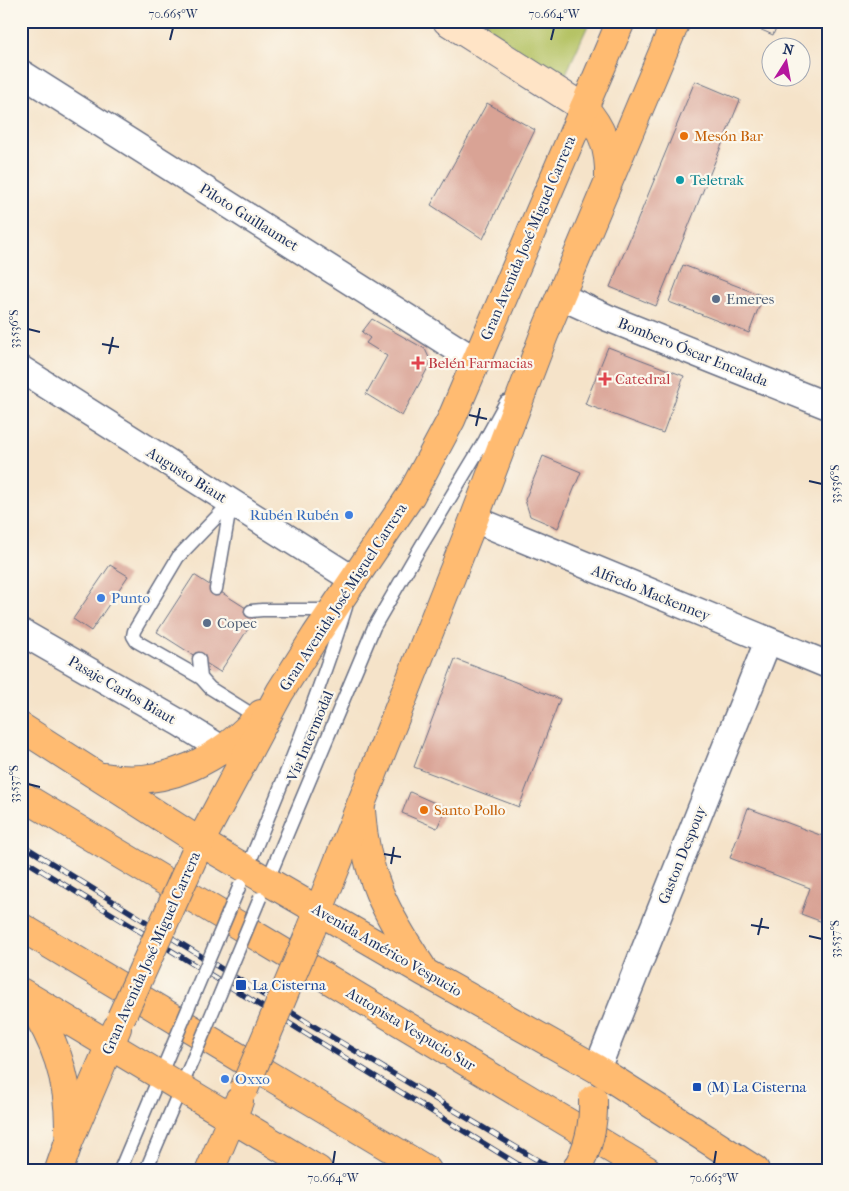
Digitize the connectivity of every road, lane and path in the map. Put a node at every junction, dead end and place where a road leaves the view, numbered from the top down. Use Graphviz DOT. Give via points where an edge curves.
graph roads {
  1 [pos="447,21"];
  2 [pos="621,21"];
  3 [pos="676,21"];
  4 [pos="21,73"];
  5 [pos="584,108"];
  6 [pos="609,180"];
  7 [pos="560,296"];
  8 [pos="544,335"];
  9 [pos="476,361"];
  10 [pos="21,369"];
  11 [pos="828,406"];
  12 [pos="231,502"];
  13 [pos="474,520"];
  14 [pos="354,580"];
  15 [pos="216,589"];
  16 [pos="333,610"];
  17 [pos="251,611"];
  18 [pos="21,632"];
  19 [pos="768,641"];
  20 [pos="199,658"];
  21 [pos="828,665"];
  22 [pos="201,678"];
  23 [pos="280,692"];
  24 [pos="258,718"];
  25 [pos="21,727"];
  26 [pos="222,749"];
  27 [pos="99,776"];
  28 [pos="21,795"];
  29 [pos="360,805"];
  30 [pos="197,849"];
  31 [pos="253,883"];
  32 [pos="315,920"];
  33 [pos="21,927"];
  34 [pos="424,972"];
  35 [pos="22,992"];
  36 [pos="110,1044"];
  37 [pos="590,1065"];
  38 [pos="171,1082"];
  39 [pos="231,1119"];
  40 [pos="69,1142"];
  41 [pos="59,1170"];
  42 [pos="120,1170"];
  43 [pos="146,1170"];
  44 [pos="210,1170"];
  45 [pos="318,1170"];
  46 [pos="428,1170"];
  47 [pos="576,1170"];
  48 [pos="647,1170"];
  49 [pos="755,1170"];
  1 -- 5 [label="street"];
  2 -- 5 [label="main road, Gran Avenida José Miguel Carrera"];
  3 -- 6 [label="main road"];
  4 -- 9 [label="street, Piloto Guillaumet"];
  5 -- 6 [label="main road" via="603,136"];
  5 -- 9 [label="main road, Gran Avenida José Miguel Carrera"];
  6 -- 7 [label="main road"];
  7 -- 8 [label="main road"];
  7 -- 11 [label="street, Bombero Óscar Encalada"];
  8 -- 13 [label="main road"];
  8 -- 31 [label="lane, Vía Intermodal" via="374,627"];
  9 -- 14 [label="main road, Gran Avenida José Miguel Carrera" via="431,459"];
  10 -- 12 [label="street, Augusto Biaut"];
  12 -- 14 [label="street, Augusto Biaut"];
  12 -- 15 [label="lane"];
  12 -- 22 [label="lane" via="178,557 133,636 136,641"];
  13 -- 19 [label="street, Alfredo Mackenney"];
  13 -- 29 [label="main road"];
  14 -- 16 [label="main road, Gran Avenida José Miguel Carrera"];
  14 -- 31 [label="lane, Vía Intermodal"];
  16 -- 17 [label="lane"];
  16 -- 23 [label="main road, Gran Avenida José Miguel Carrera"];
  18 -- 26 [label="street, Pasaje Carlos Biaut"];
  19 -- 21 [label="street, Alfredo Mackenney"];
  19 -- 37 [label="street, Gaston Despouy"];
  20 -- 22 [label="lane"];
  22 -- 24 [label="lane" via="210,688"];
  23 -- 24 [label="main road"];
  23 -- 30 [label="main road, Gran Avenida José Miguel Carrera"];
  24 -- 26 [label="main road"];
  25 -- 27 [label="main road, Avenida Américo Vespucio"];
  26 -- 27 [label="main road" via="202,763 166,776 132,780"];
  27 -- 30 [label="main road, Avenida Américo Vespucio"];
  28 -- 48 [label="main road, Autopista Vespucio Sur"];
  29 -- 32 [label="main road"];
  29 -- 34 [label="main road" via="364,847 376,889"];
  30 -- 31 [label="main road, Avenida Américo Vespucio"];
  30 -- 36 [label="main road, Gran Avenida José Miguel Carrera, bridge"];
  31 -- 32 [label="main road, Avenida Américo Vespucio"];
  31 -- 38 [label="lane, Vía Intermodal, bridge" via="193,1059"];
  31 -- 38 [label="lane, Vía Intermodal, bridge" via="172,1047"];
  32 -- 34 [label="main road, Avenida Américo Vespucio"];
  32 -- 39 [label="main road, bridge"];
  33 -- 46 [label="main road"];
  34 -- 37 [label="main road, Avenida Américo Vespucio"];
  35 -- 36 [label="main road"];
  35 -- 40 [label="main road" via="44,1024 57,1052 68,1096"];
  36 -- 38 [label="main road"];
  36 -- 40 [label="main road, Gran Avenida José Miguel Carrera"];
  37 -- 47 [label="main road, bridge" via="592,1124 586,1151"];
  37 -- 49 [label="main road, Avenida Américo Vespucio"];
  38 -- 39 [label="main road"];
  38 -- 42 [label="lane, Vía Intermodal"];
  38 -- 43 [label="lane, Vía Intermodal"];
  39 -- 44 [label="main road"];
  39 -- 45 [label="main road"];
  40 -- 41 [label="main road, Gran Avenida José Miguel Carrera"];
}
